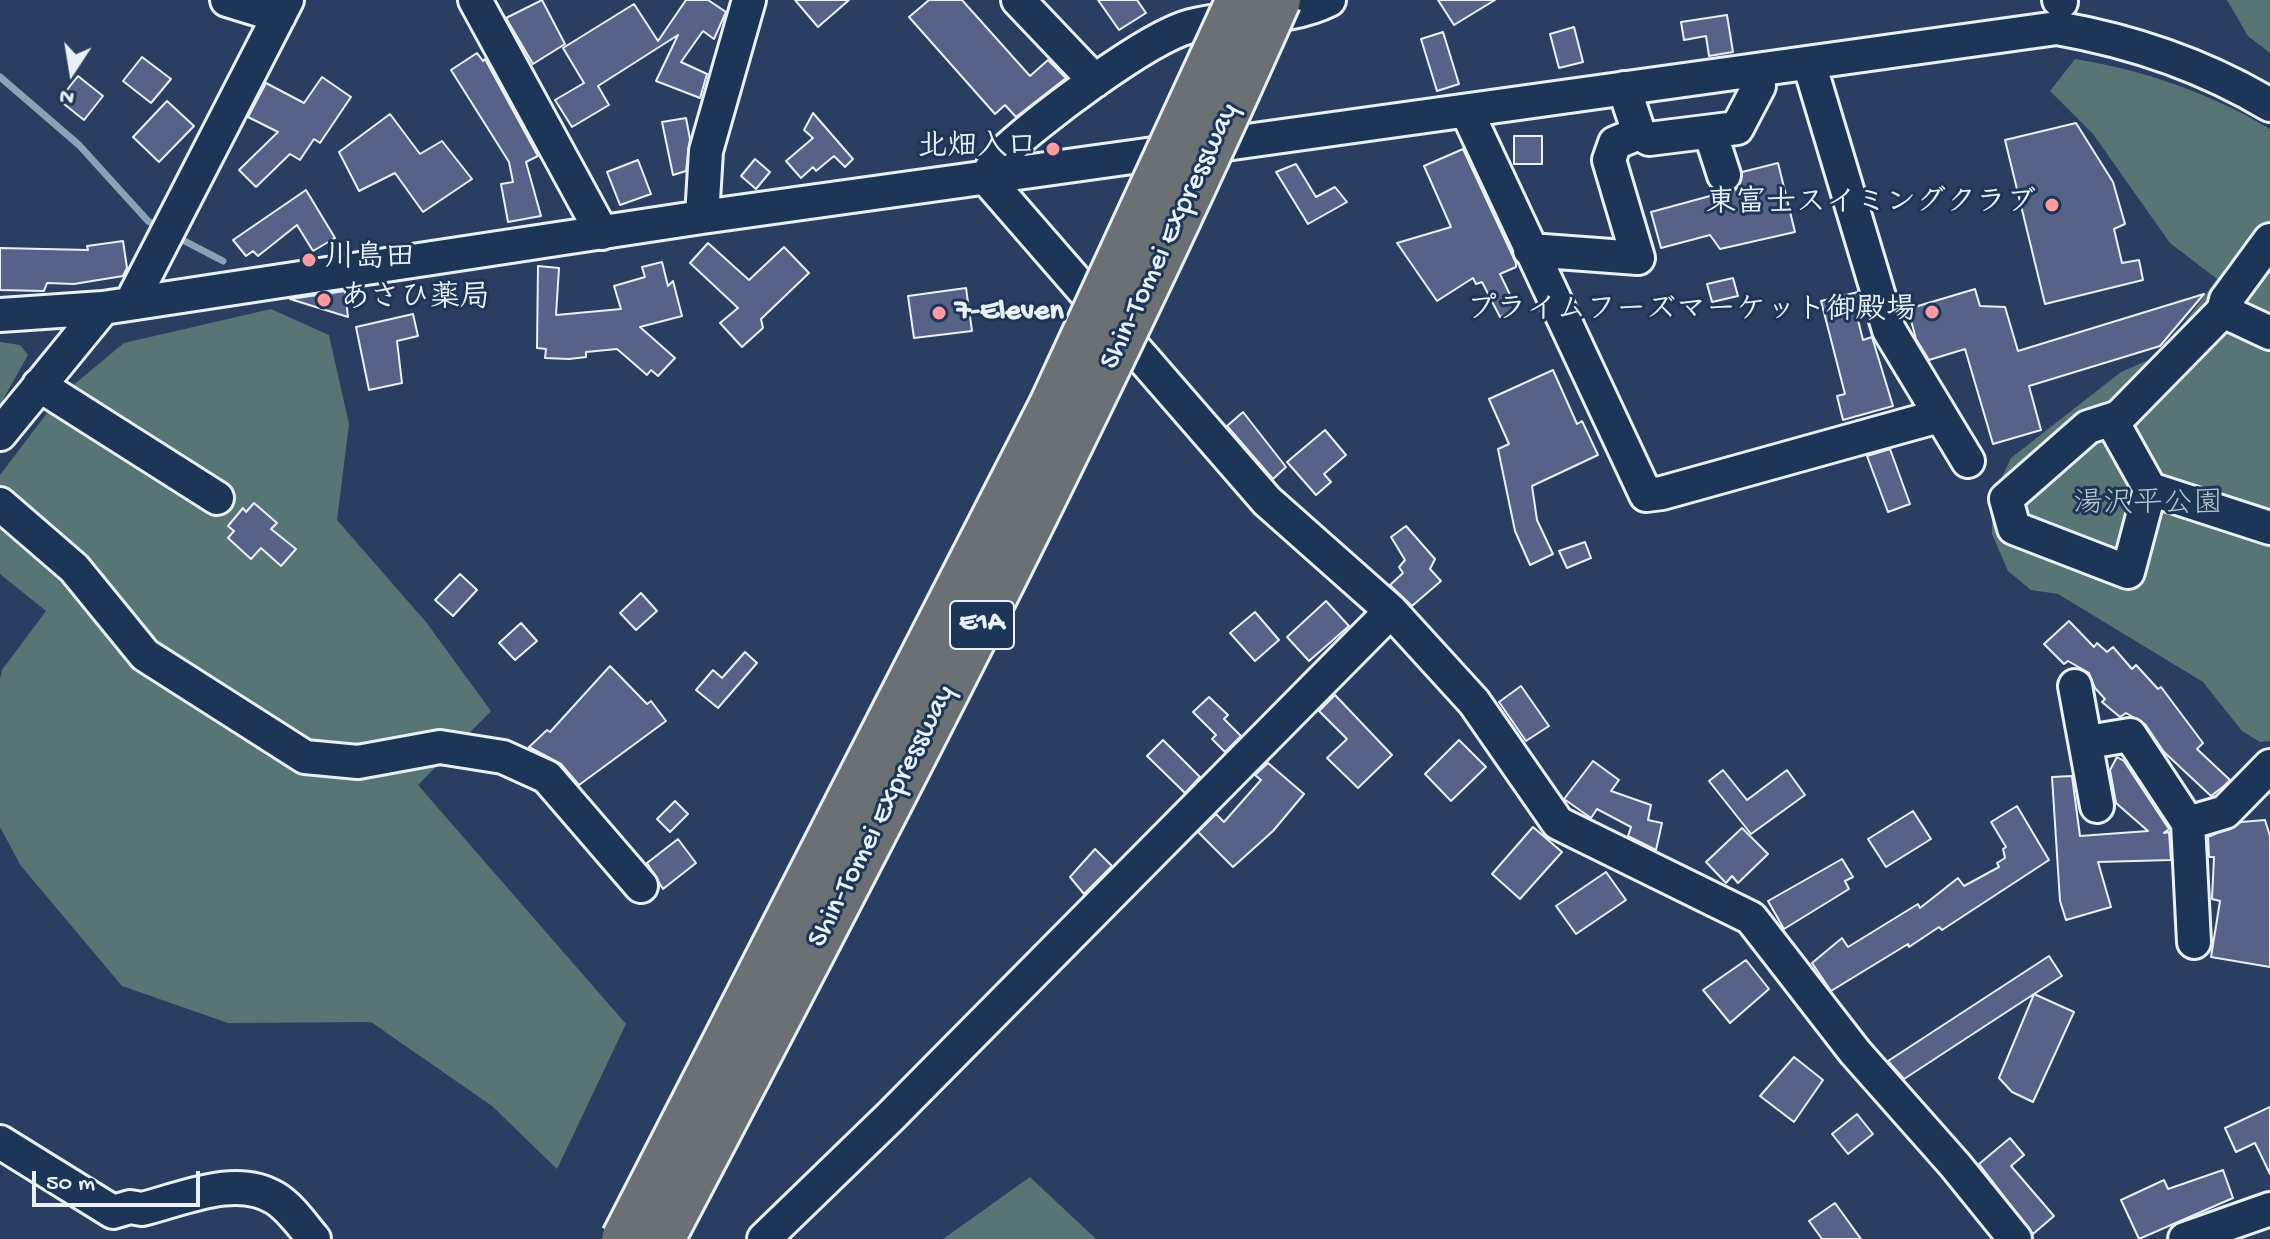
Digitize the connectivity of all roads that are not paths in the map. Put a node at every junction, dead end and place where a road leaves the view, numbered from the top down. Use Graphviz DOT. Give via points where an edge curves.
graph roads {
  1 [pos="227,0"];
  2 [pos="475,0"];
  3 [pos="749,0"];
  4 [pos="1018,0"];
  5 [pos="1239,0"];
  6 [pos="1278,0"];
  7 [pos="1329,0"];
  8 [pos="2060,7"];
  9 [pos="283,8"];
  10 [pos="1809,63"];
  11 [pos="1757,70"];
  12 [pos="1095,81"];
  13 [pos="1624,88"];
  14 [pos="2270,105"];
  15 [pos="1467,112"];
  16 [pos="1710,132"];
  17 [pos="1639,133"];
  18 [pos="1724,175"];
  19 [pos="987,179"];
  20 [pos="702,217"];
  21 [pos="602,233"];
  22 [pos="2270,240"];
  23 [pos="1530,250"];
  24 [pos="117,306"];
  25 [pos="2223,311"];
  26 [pos="0,315"];
  27 [pos="2270,333"];
  28 [pos="39,385"];
  29 [pos="1939,416"];
  30 [pos="2112,421"];
  31 [pos="0,434"];
  32 [pos="1968,461"];
  33 [pos="2150,489"];
  34 [pos="217,498"];
  35 [pos="0,504"];
  36 [pos="2270,528"];
  37 [pos="1391,611"];
  38 [pos="2075,686"];
  39 [pos="2088,742"];
  40 [pos="2270,766"];
  41 [pos="2097,806"];
  42 [pos="2188,823"];
  43 [pos="641,886"];
  44 [pos="2194,942"];
  45 [pos="0,1142"];
  46 [pos="2254,1222"];
  47 [pos="314,1239"];
  48 [pos="624,1239"];
  49 [pos="662,1239"];
  50 [pos="764,1239"];
  51 [pos="2015,1239"];
  52 [pos="2185,1239"];
  1 -- 9 [label="street"];
  2 -- 21 [label="street"];
  3 -- 20 [label="street" via="706,151"];
  4 -- 12 [label="street"];
  5 -- 48 [label="highway, Shin-Tomei Expressway / E1A, bridge" via="1052,405"];
  6 -- 49 [label="highway, Shin-Tomei Expressway / E1A, bridge" via="1085,419"];
  7 -- 12 [label="street" via="1284,14 1186,27"];
  8 -- 10 [label="street"];
  8 -- 14 [label="street" via="2120,41 2210,72"];
  9 -- 24 [label="street"];
  10 -- 11 [label="street"];
  10 -- 29 [label="street" via="1889,330"];
  11 -- 13 [label="street"];
  11 -- 16 [label="street" via="1759,86 1737,128"];
  12 -- 19 [label="street" via="996,159"];
  13 -- 15 [label="street"];
  13 -- 17 [label="street"];
  15 -- 19 [label="street"];
  15 -- 23 [label="street"];
  16 -- 17 [label="street" via="1649,139"];
  16 -- 18 [label="street"];
  17 -- 23 [label="street" via="1615,143 1609,160 1638,258"];
  19 -- 20 [label="street"];
  19 -- 37 [label="street" via="1267,501"];
  20 -- 21 [label="street"];
  21 -- 24 [label="street"];
  22 -- 25 [label="street"];
  23 -- 29 [label="street" via="1646,495"];
  24 -- 26 [label="street"];
  24 -- 28 [label="street"];
  25 -- 27 [label="street"];
  25 -- 30 [label="street"];
  28 -- 31 [label="street"];
  28 -- 34 [label="street"];
  29 -- 32 [label="street"];
  30 -- 33 [label="street"];
  30 -- 33 [label="street" via="2088,427 2006,499 2014,528 2128,572"];
  33 -- 36 [label="street"];
  35 -- 43 [label="street" via="74,568 145,655 305,757 358,762 440,747 503,757 547,777"];
  37 -- 50 [label="street"];
  37 -- 51 [label="street" via="1474,702 1558,823 1751,918 1855,1052"];
  38 -- 39 [label="street"];
  39 -- 41 [label="street"];
  39 -- 42 [label="street" via="2130,735"];
  40 -- 42 [label="street" via="2225,812"];
  42 -- 44 [label="street"];
  45 -- 47 [label="street" via="113,1212 246,1188 276,1199"];
  46 -- 52 [label="street"];
}
